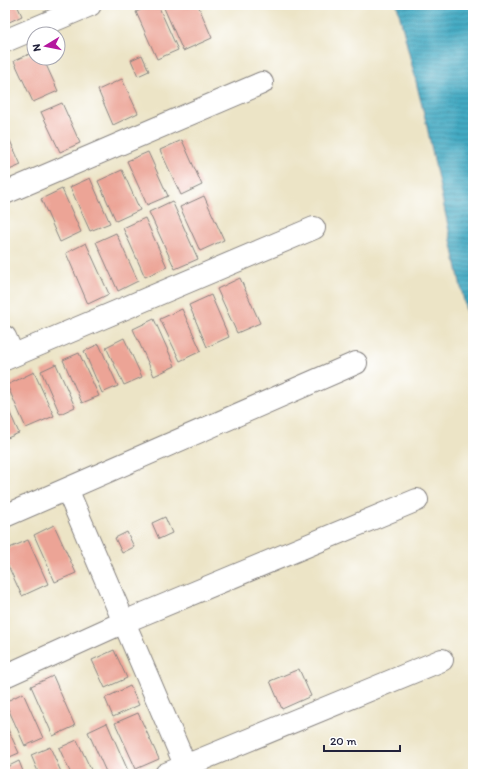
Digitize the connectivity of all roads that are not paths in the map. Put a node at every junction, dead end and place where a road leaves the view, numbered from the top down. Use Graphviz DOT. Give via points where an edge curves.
graph roads {
  1 [pos="90,5"];
  2 [pos="5,41"];
  3 [pos="262,82"];
  4 [pos="5,193"];
  5 [pos="314,228"];
  6 [pos="8,350"];
  7 [pos="356,363"];
  8 [pos="67,489"];
  9 [pos="417,500"];
  10 [pos="5,516"];
  11 [pos="124,622"];
  12 [pos="442,660"];
  13 [pos="5,676"];
  14 [pos="180,771"];
  1 -- 2 [label="street"];
  3 -- 4 [label="street"];
  5 -- 6 [label="street"];
  7 -- 8 [label="street"];
  8 -- 10 [label="street"];
  8 -- 11 [label="street"];
  9 -- 11 [label="street"];
  11 -- 13 [label="street"];
  11 -- 14 [label="street"];
  12 -- 14 [label="street"];
}
